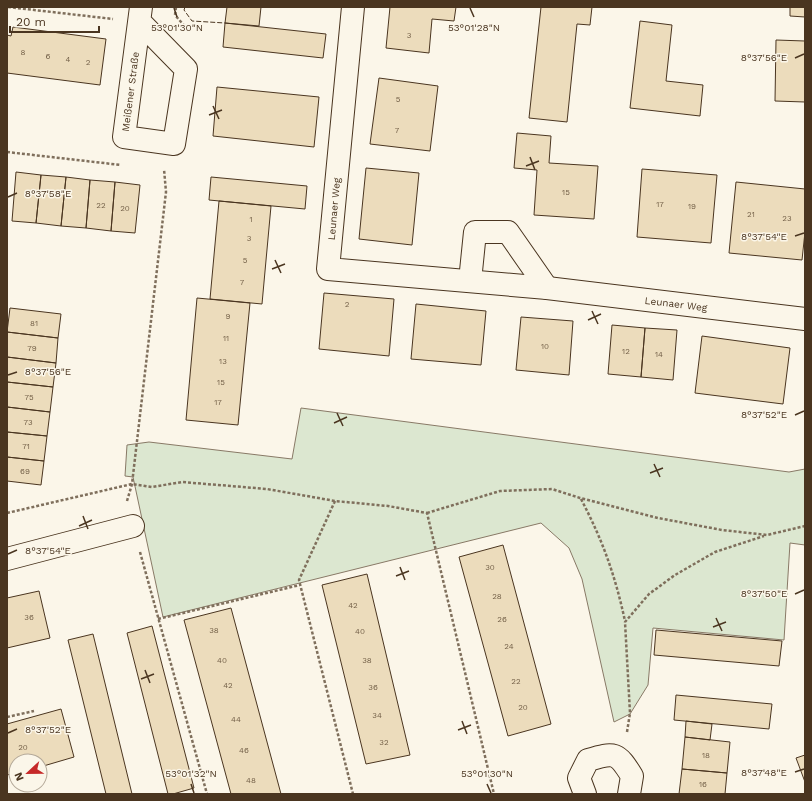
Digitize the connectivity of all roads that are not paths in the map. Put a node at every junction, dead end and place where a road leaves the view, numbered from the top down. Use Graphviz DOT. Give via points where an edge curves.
graph roads {
  1 [pos="353,7"];
  2 [pos="140,14"];
  3 [pos="470,281"];
  4 [pos="546,288"];
  5 [pos="805,319"];
  6 [pos="133,526"];
  7 [pos="7,559"];
  8 [pos="586,794"];
  9 [pos="629,794"];
  1 -- 3 [label="street, Leunaer Weg" via="328,269"];
  2 -- 2 [label="street, Meißener Straße" via="124,137 174,144 186,69"];
  3 -- 4 [label="street, Leunaer Weg"];
  3 -- 4 [label="street" via="475,232 508,232"];
  4 -- 5 [label="street, Leunaer Weg"];
  6 -- 7 [label="street"];
  8 -- 9 [label="street" via="579,778 588,760 609,754 622,759 632,776"];
}
